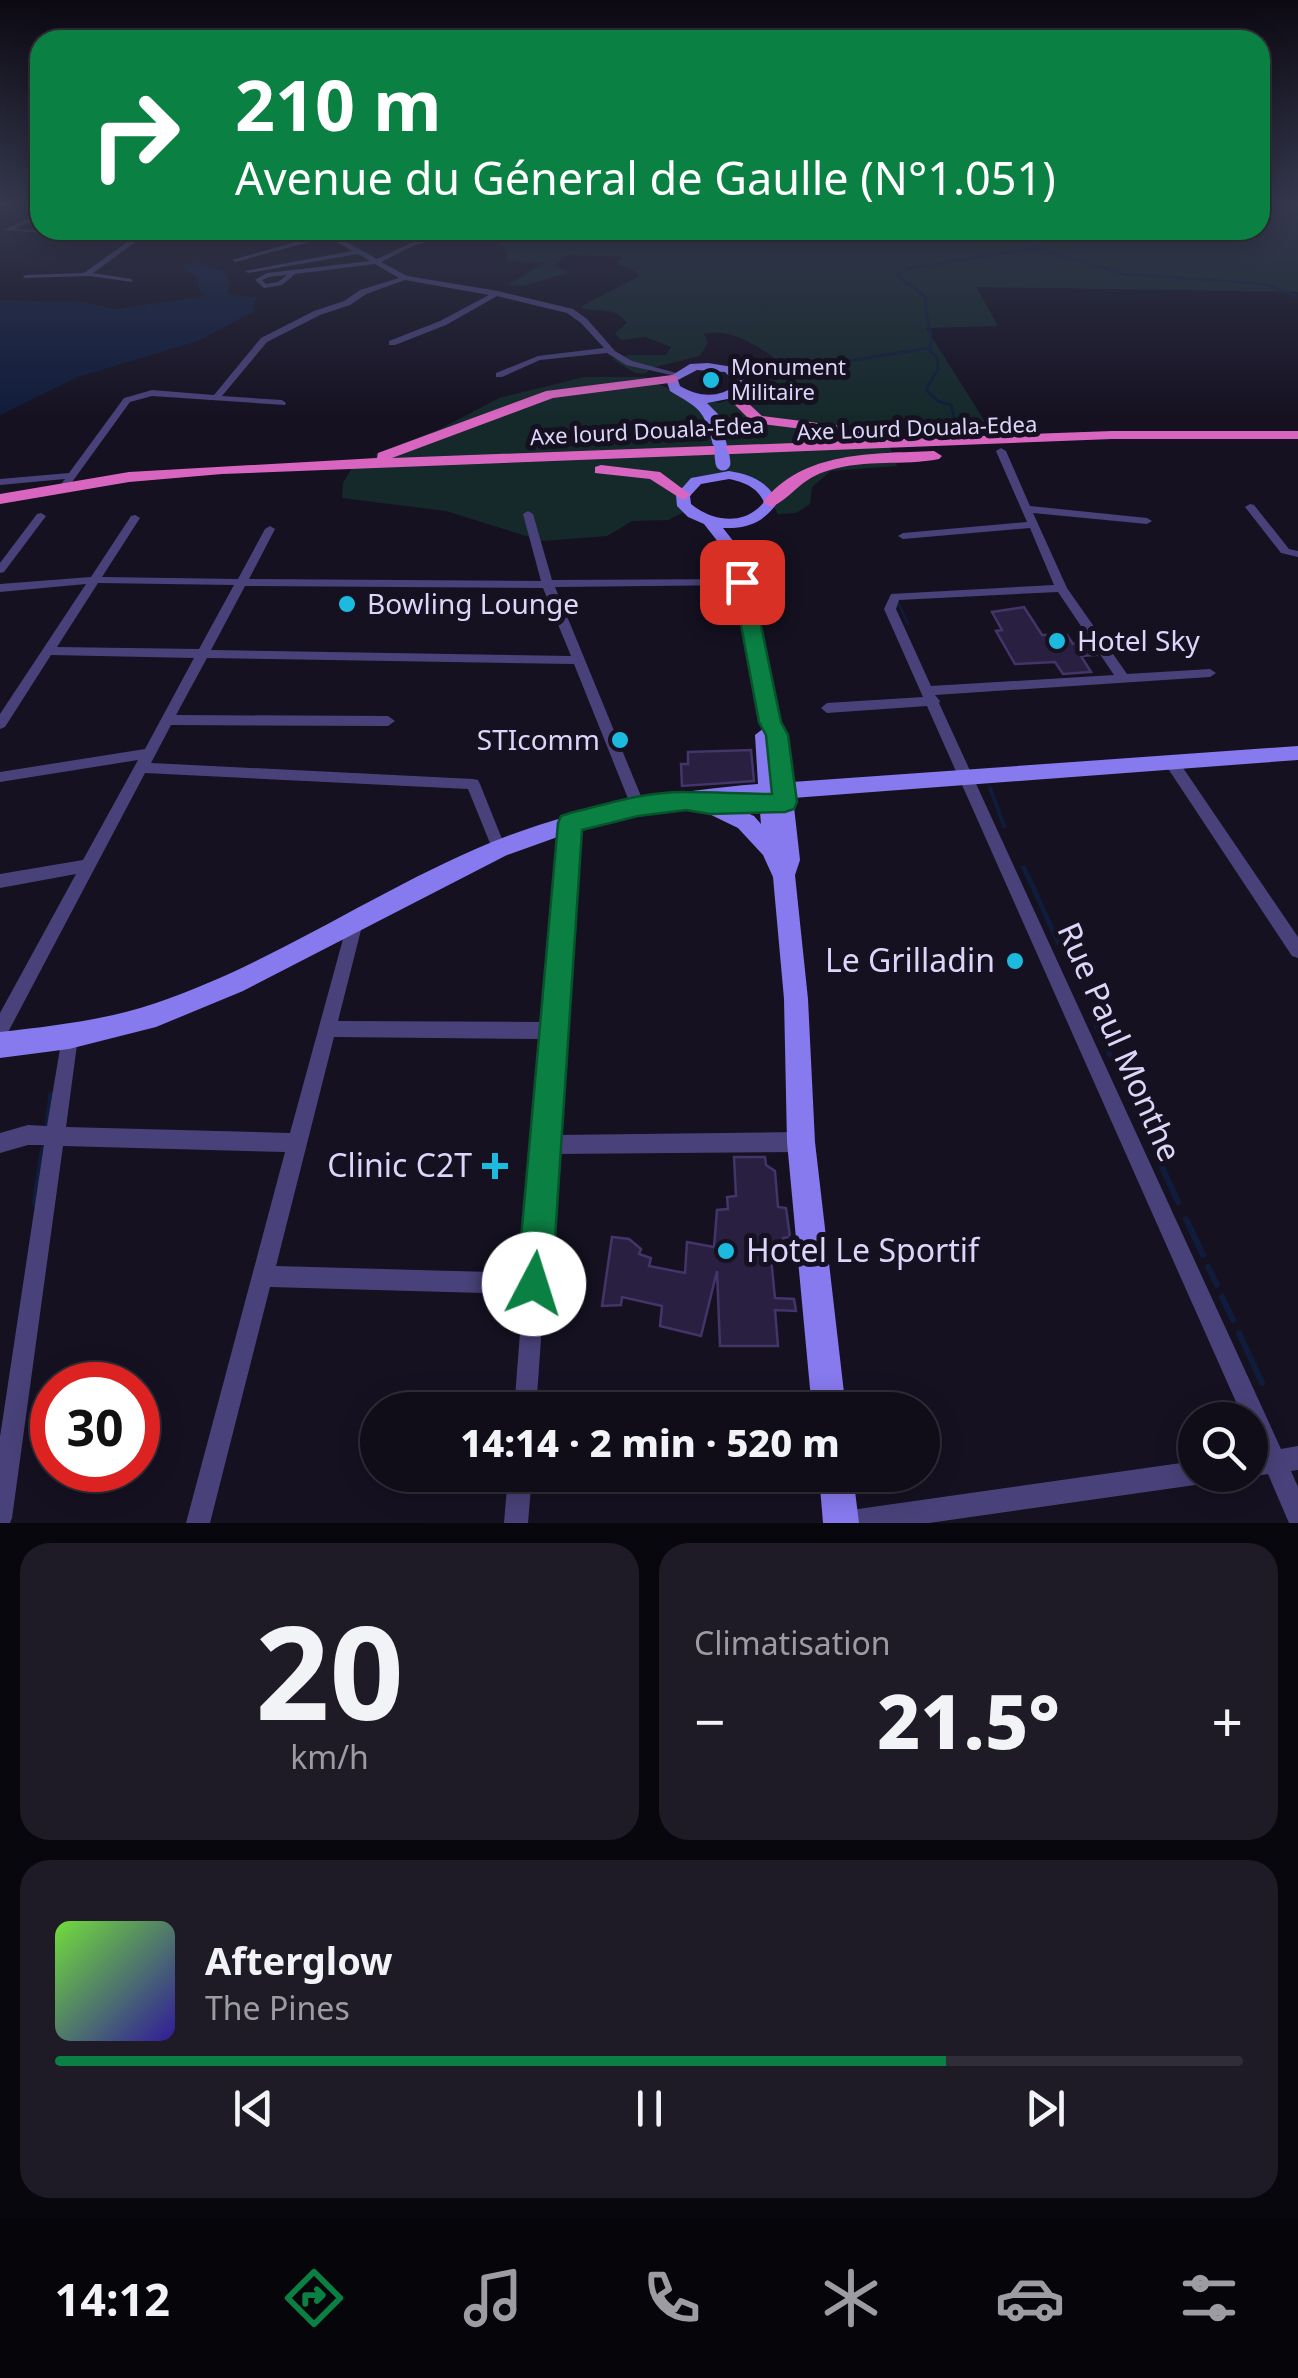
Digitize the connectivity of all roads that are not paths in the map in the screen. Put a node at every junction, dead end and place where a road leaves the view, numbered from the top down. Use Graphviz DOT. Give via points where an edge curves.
graph roads {
  1 [pos="82,275"];
  2 [pos="87,275"];
  3 [pos="401,275"];
  4 [pos="25,276"];
  5 [pos="406,278"];
  6 [pos="131,282"];
  7 [pos="498,293"];
  8 [pos="392,343"];
  9 [pos="610,350"];
  10 [pos="499,375"];
  11 [pos="674,376"];
  12 [pos="740,390"];
  13 [pos="693,397"];
  14 [pos="216,398"];
  15 [pos="724,398"];
  16 [pos="282,403"];
  17 [pos="712,414"];
  18 [pos="1298,438"];
  19 [pos="1028,442"];
  20 [pos="1000,451"];
  21 [pos="723,463"];
  22 [pos="314,468"];
  23 [pos="412,472"];
  24 [pos="709,477"];
  25 [pos="742,477"];
  26 [pos="0,482"];
  27 [pos="67,482"];
  28 [pos="683,495"];
  29 [pos="771,502"];
  30 [pos="0,503"];
  31 [pos="1250,507"];
  32 [pos="1027,508"];
  33 [pos="528,514"];
  34 [pos="41,516"];
  35 [pos="135,518"];
  36 [pos="754,519"];
  37 [pos="710,521"];
  38 [pos="1148,522"];
  39 [pos="1032,525"];
  40 [pos="270,528"];
  41 [pos="903,536"];
  42 [pos="1298,554"];
  43 [pos="737,556"];
  44 [pos="0,570"];
  45 [pos="98,580"];
  46 [pos="242,580"];
  47 [pos="742,582"];
  48 [pos="548,585"];
  49 [pos="0,588"];
  50 [pos="1061,588"];
  51 [pos="50,651"];
  52 [pos="202,653"];
  53 [pos="577,660"];
  54 [pos="1210,673"];
  55 [pos="1123,678"];
  56 [pos="932,696"];
  57 [pos="828,708"];
  58 [pos="167,720"];
  59 [pos="388,721"];
  60 [pos="770,722"];
  61 [pos="0,724"];
  62 [pos="778,746"];
  63 [pos="149,753"];
  64 [pos="1298,753"];
  65 [pos="1172,763"];
  66 [pos="141,768"];
  67 [pos="0,777"];
  68 [pos="976,779"];
  69 [pos="830,786"];
  70 [pos="777,797"];
  71 [pos="686,801"];
  72 [pos="710,805"];
  73 [pos="638,806"];
  74 [pos="570,823"];
  75 [pos="498,849"];
  76 [pos="778,863"];
  77 [pos="88,866"];
  78 [pos="0,881"];
  79 [pos="355,922"];
  80 [pos="1298,951"];
  81 [pos="327,1029"];
  82 [pos="0,1030"];
  83 [pos="554,1032"];
  84 [pos="69,1037"];
  85 [pos="0,1045"];
  86 [pos="55,1138"];
  87 [pos="802,1142"];
  88 [pos="0,1143"];
  89 [pos="297,1143"];
  90 [pos="545,1145"];
  91 [pos="262,1276"];
  92 [pos="534,1284"];
  93 [pos="525,1392"];
  94 [pos="827,1392"];
  95 [pos="1274,1461"];
  96 [pos="1178,1474"];
  97 [pos="519,1492"];
  98 [pos="838,1492"];
  99 [pos="1298,1514"];
  100 [pos="0,1518"];
  101 [pos="198,1523"];
  102 [pos="516,1523"];
  103 [pos="842,1523"];
  1 -- 4 [label="street"];
  2 -- 6 [label="street"];
  3 -- 5 [label="street"];
  5 -- 7 [label="street"];
  5 -- 14 [label="street" via="264,340"];
  7 -- 8 [label="street"];
  7 -- 9 [label="street" via="570,311"];
  9 -- 10 [label="street" via="538,358"];
  9 -- 11 [label="street" via="637,367"];
  11 -- 12 [label="main road" via="694,367 729,369 742,379"];
  11 -- 13 [label="main road" via="678,392"];
  11 -- 22 [label="highway" via="551,394 406,450"];
  12 -- 15 [label="main road"];
  12 -- 19 [label="highway" via="746,412 774,423"];
  13 -- 15 [label="main road"];
  13 -- 17 [label="main road"];
  14 -- 16 [label="street"];
  14 -- 27 [label="street" via="130,398"];
  15 -- 17 [label="main road"];
  17 -- 21 [label="main road, bridge"];
  18 -- 19 [label="highway, Axe Lourd Douala-Edea"];
  19 -- 20 [label="highway"];
  19 -- 22 [label="highway, Axe lourd Douala-Edea"];
  19 -- 23 [label="highway, Axe Lourd Douala-Edea"];
  20 -- 29 [label="highway" via="823,466 792,478"];
  20 -- 32 [label="street"];
  21 -- 24 [label="main road"];
  21 -- 25 [label="main road"];
  22 -- 27 [label="highway, Axe lourd Douala-Edea"];
  23 -- 28 [label="highway" via="635,471"];
  23 -- 30 [label="highway, Axe Lourd Douala-Edea" via="178,481"];
  24 -- 25 [label="main road"];
  24 -- 28 [label="main road"];
  25 -- 29 [label="main road" via="760,485"];
  26 -- 27 [label="street"];
  27 -- 30 [label="highway, Axe lourd Douala-Edea"];
  28 -- 37 [label="main road" via="688,510"];
  29 -- 36 [label="main road"];
  31 -- 42 [label="street" via="1285,551"];
  32 -- 38 [label="street"];
  32 -- 39 [label="street"];
  33 -- 48 [label="street"];
  34 -- 44 [label="street"];
  35 -- 45 [label="street"];
  36 -- 37 [label="main road"];
  36 -- 43 [label="main road"];
  37 -- 43 [label="main road"];
  39 -- 41 [label="street"];
  39 -- 50 [label="street"];
  40 -- 46 [label="street"];
  43 -- 47 [label="main road"];
  45 -- 46 [label="street"];
  45 -- 49 [label="street"];
  45 -- 51 [label="street"];
  46 -- 48 [label="street"];
  46 -- 52 [label="street"];
  47 -- 48 [label="street"];
  47 -- 60 [label="main road"];
  48 -- 53 [label="street"];
  50 -- 55 [label="street"];
  50 -- 56 [label="street, Rue Paul Monthe" via="896,597 890,609"];
  51 -- 52 [label="street"];
  51 -- 61 [label="street"];
  52 -- 53 [label="street"];
  52 -- 58 [label="street"];
  53 -- 73 [label="street"];
  54 -- 55 [label="street"];
  55 -- 56 [label="street"];
  56 -- 57 [label="street"];
  56 -- 68 [label="street, Rue Paul Monthe"];
  58 -- 59 [label="street"];
  58 -- 63 [label="street"];
  60 -- 62 [label="main road"];
  60 -- 70 [label="main road" via="765,734"];
  62 -- 69 [label="main road" via="798,770"];
  62 -- 70 [label="main road"];
  63 -- 66 [label="street"];
  63 -- 67 [label="street"];
  64 -- 65 [label="main road"];
  65 -- 68 [label="main road"];
  65 -- 80 [label="street"];
  66 -- 75 [label="street" via="473,784"];
  66 -- 77 [label="street"];
  68 -- 69 [label="main road"];
  68 -- 70 [label="main road"];
  68 -- 95 [label="street, Rue Paul Monthe"];
  69 -- 70 [label="main road"];
  70 -- 71 [label="main road"];
  70 -- 72 [label="main road"];
  70 -- 76 [label="main road"];
  71 -- 72 [label="main road"];
  71 -- 73 [label="main road"];
  72 -- 76 [label="main road" via="746,822"];
  73 -- 74 [label="main road"];
  74 -- 75 [label="main road"];
  74 -- 83 [label="street"];
  75 -- 79 [label="main road"];
  76 -- 87 [label="main road" via="796,999"];
  77 -- 78 [label="street"];
  77 -- 82 [label="street"];
  79 -- 81 [label="street"];
  79 -- 84 [label="main road" via="182,1004"];
  81 -- 83 [label="street"];
  81 -- 89 [label="street"];
  83 -- 90 [label="street"];
  84 -- 85 [label="main road"];
  84 -- 86 [label="street"];
  86 -- 88 [label="street" via="28,1135"];
  86 -- 89 [label="street"];
  86 -- 100 [label="street"];
  87 -- 90 [label="street"];
  87 -- 94 [label="main road"];
  89 -- 91 [label="street"];
  90 -- 92 [label="street"];
  91 -- 92 [label="street"];
  91 -- 101 [label="street"];
  92 -- 93 [label="street"];
  95 -- 99 [label="street, Rue Paul Monthe"];
  96 -- 103 [label="street"];
  97 -- 102 [label="street"];
  98 -- 103 [label="main road"];
}
